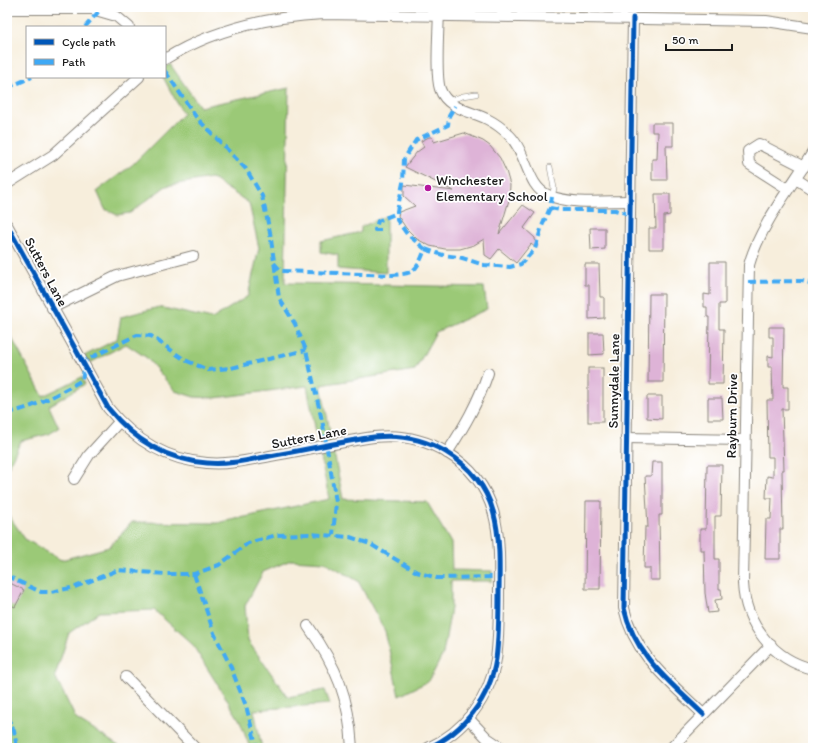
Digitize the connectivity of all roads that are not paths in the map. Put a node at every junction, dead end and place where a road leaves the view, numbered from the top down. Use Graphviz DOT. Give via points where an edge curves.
graph roads {
  1 [pos="7,8"];
  2 [pos="439,11"];
  3 [pos="633,18"];
  4 [pos="128,26"];
  5 [pos="813,28"];
  6 [pos="166,58"];
  7 [pos="138,78"];
  8 [pos="476,94"];
  9 [pos="448,101"];
  10 [pos="813,152"];
  11 [pos="804,166"];
  12 [pos="550,167"];
  13 [pos="796,179"];
  14 [pos="7,184"];
  15 [pos="788,189"];
  16 [pos="813,190"];
  17 [pos="552,197"];
  18 [pos="629,201"];
  19 [pos="7,225"];
  20 [pos="193,256"];
  21 [pos="52,308"];
  22 [pos="488,373"];
  23 [pos="119,422"];
  24 [pos="626,438"];
  25 [pos="745,440"];
  26 [pos="447,453"];
  27 [pos="74,479"];
  28 [pos="308,626"];
  29 [pos="771,645"];
  30 [pos="813,669"];
  31 [pos="126,677"];
  32 [pos="703,714"];
  33 [pos="468,718"];
  34 [pos="195,748"];
  35 [pos="352,748"];
  36 [pos="428,748"];
  37 [pos="502,748"];
  38 [pos="671,748"];
  1 -- 4 [label="street" via="92,8 116,16"];
  2 -- 3 [label="street"];
  2 -- 6 [label="street" via="273,18 211,36"];
  2 -- 9 [label="street" via="438,77 440,89"];
  3 -- 5 [label="street" via="766,21"];
  3 -- 18 [label="street, Sunnydale Lane"];
  7 -- 14 [label="street" via="42,164"];
  8 -- 9 [label="lane"];
  9 -- 17 [label="street" via="467,112 487,119 511,136 526,162 533,182 546,195"];
  10 -- 11 [label="street, Rayburn Drive"];
  11 -- 13 [label="street, Rayburn Drive"];
  11 -- 15 [label="street" via="759,144 748,150 749,164"];
  12 -- 17 [label="lane" via="554,188"];
  13 -- 15 [label="street, Rayburn Drive"];
  13 -- 16 [label="street"];
  15 -- 25 [label="street, Rayburn Drive" via="756,244 750,264"];
  17 -- 18 [label="street" via="562,200"];
  18 -- 24 [label="street, Sunnydale Lane"];
  19 -- 21 [label="street, Sutters Lane"];
  20 -- 21 [label="street" via="117,276"];
  21 -- 23 [label="street, Sutters Lane" via="99,396"];
  22 -- 26 [label="street" via="479,400"];
  23 -- 26 [label="street, Sutters Lane" via="157,450 205,463 232,463 388,436 419,440"];
  23 -- 27 [label="street" via="89,455"];
  24 -- 25 [label="street"];
  24 -- 32 [label="street, Sunnydale Lane" via="623,595 626,621 644,655"];
  25 -- 29 [label="street, Rayburn Drive" via="744,592 752,622"];
  26 -- 33 [label="street, Sutters Lane" via="467,467 483,487 494,512 500,539 496,662 486,692"];
  28 -- 35 [label="street" via="327,653 341,687 349,716"];
  29 -- 30 [label="street, Rayburn Drive" via="796,663"];
  29 -- 32 [label="street"];
  31 -- 34 [label="street"];
  32 -- 38 [label="street"];
  33 -- 36 [label="street, Sutters Lane" via="448,738"];
  33 -- 37 [label="street" via="487,738"];
}
